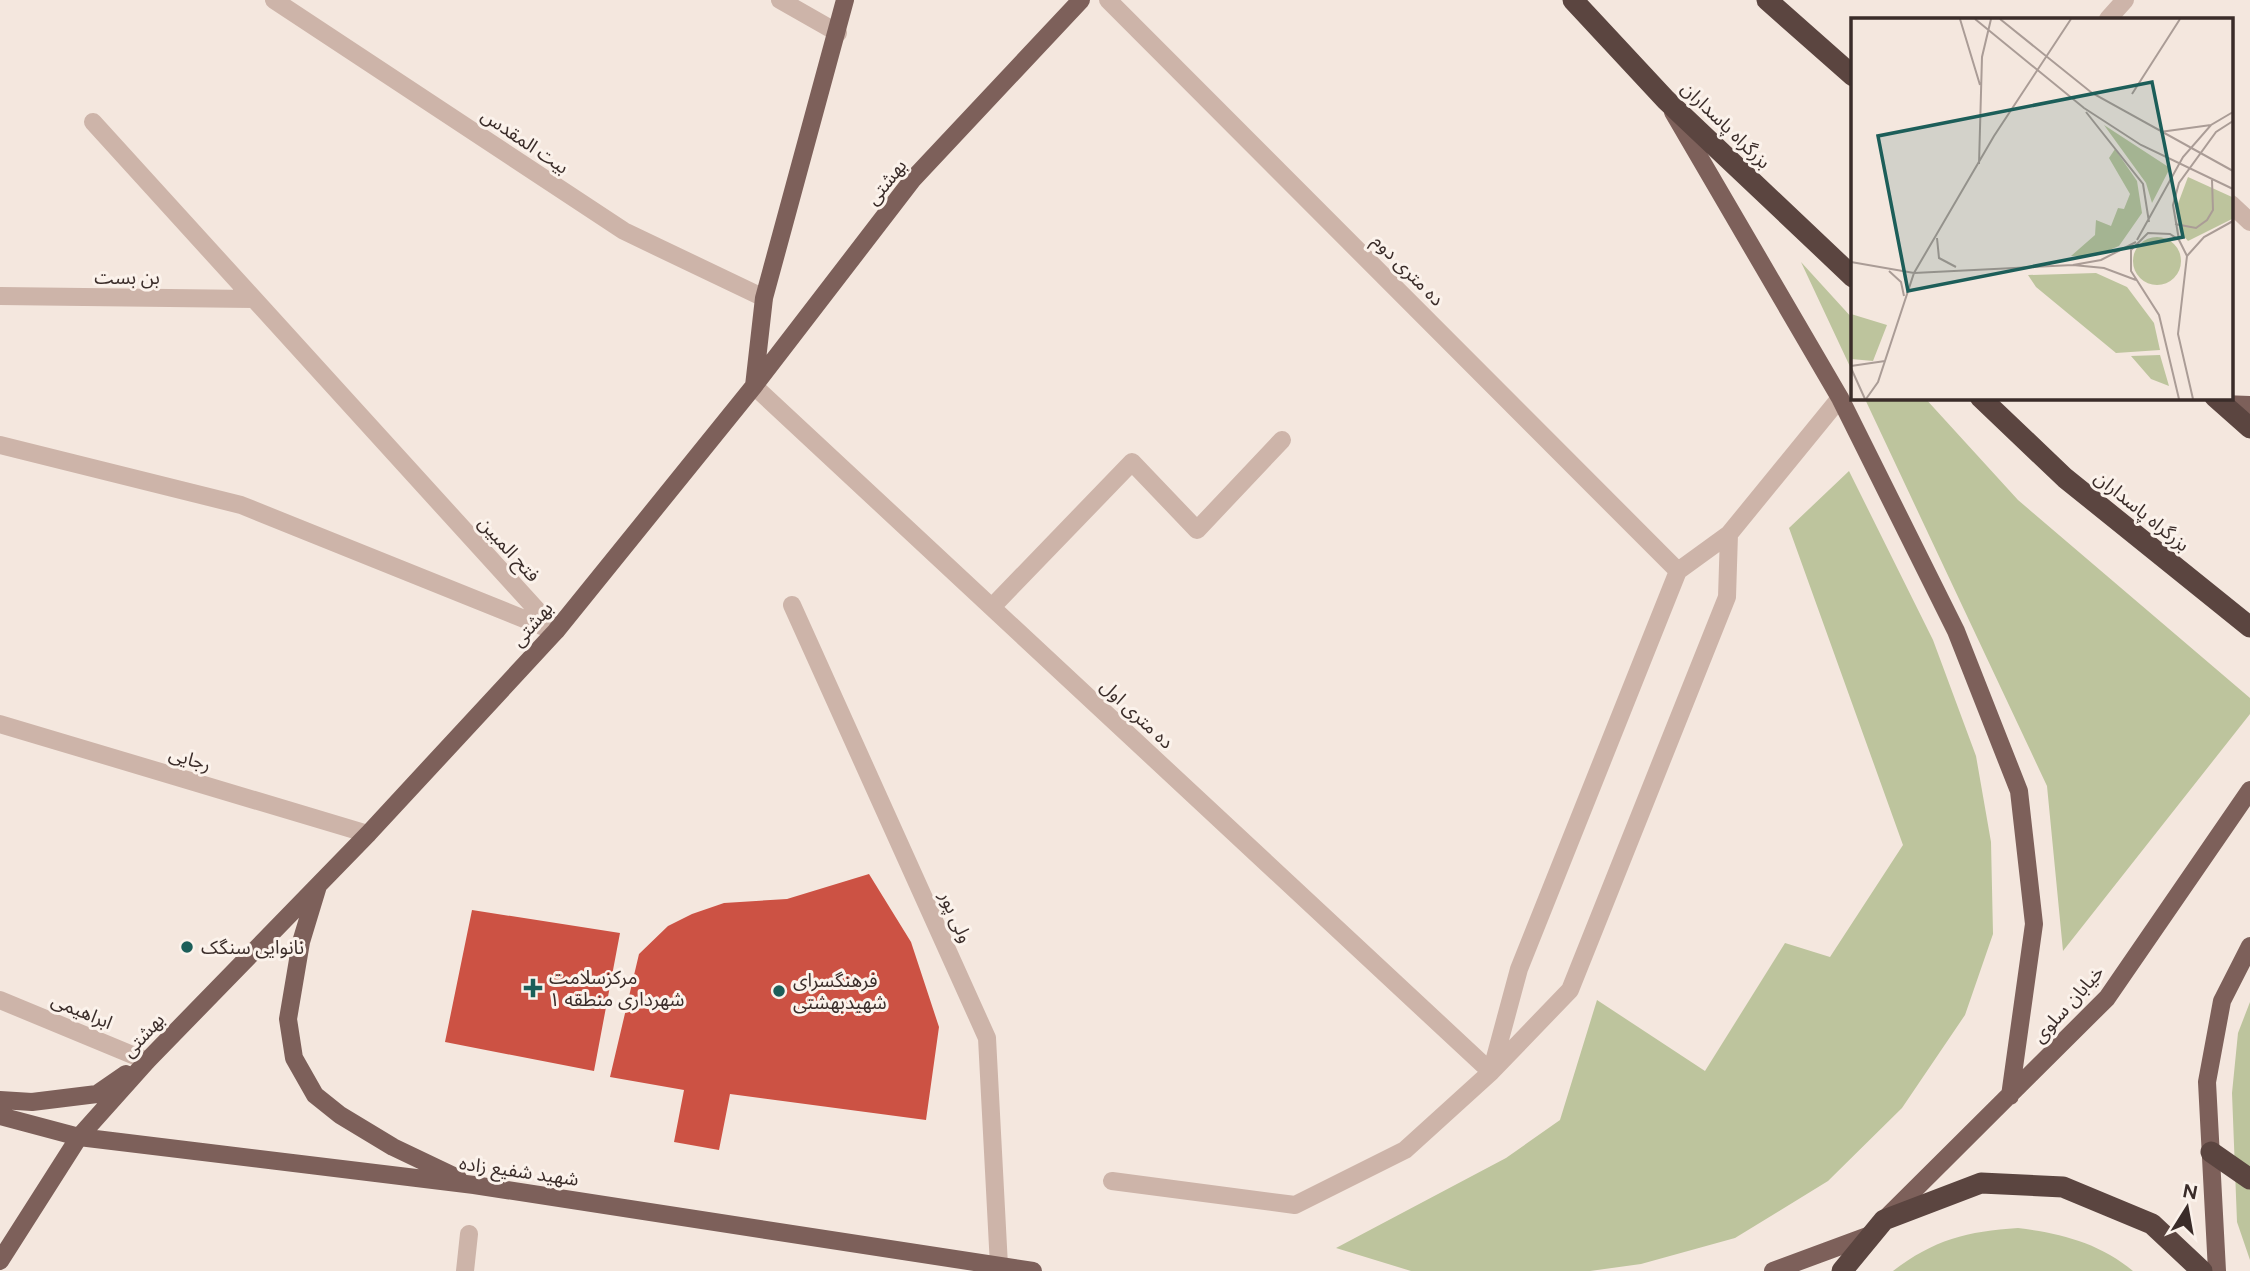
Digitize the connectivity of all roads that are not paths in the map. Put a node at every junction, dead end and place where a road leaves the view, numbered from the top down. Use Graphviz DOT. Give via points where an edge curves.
graph roads {
  1 [pos="274,0"];
  2 [pos="780,0"];
  3 [pos="845,0"];
  4 [pos="1081,0"];
  5 [pos="1108,0"];
  6 [pos="1573,0"];
  7 [pos="1767,0"];
  8 [pos="2125,0"];
  9 [pos="2109,18"];
  10 [pos="838,33"];
  11 [pos="1851,74"];
  12 [pos="1666,100"];
  13 [pos="93,122"];
  14 [pos="2232,205"];
  15 [pos="2250,222"];
  16 [pos="1851,275"];
  17 [pos="0,296"];
  18 [pos="764,298"];
  19 [pos="253,299"];
  20 [pos="754,386"];
  21 [pos="1840,398"];
  22 [pos="1982,399"];
  23 [pos="2219,400"];
  24 [pos="2250,405"];
  25 [pos="2250,428"];
  26 [pos="1282,440"];
  27 [pos="0,445"];
  28 [pos="1729,534"];
  29 [pos="1678,571"];
  30 [pos="792,605"];
  31 [pos="992,607"];
  32 [pos="2250,627"];
  33 [pos="556,632"];
  34 [pos="0,724"];
  35 [pos="2250,790"];
  36 [pos="368,834"];
  37 [pos="319,883"];
  38 [pos="2250,946"];
  39 [pos="0,1000"];
  40 [pos="147,1061"];
  41 [pos="1491,1072"];
  42 [pos="2010,1096"];
  43 [pos="0,1100"];
  44 [pos="0,1116"];
  45 [pos="79,1137"];
  46 [pos="2211,1152"];
  47 [pos="2250,1179"];
  48 [pos="1112,1181"];
  49 [pos="474,1185"];
  50 [pos="1879,1227"];
  51 [pos="469,1234"];
  52 [pos="0,1261"];
  53 [pos="999,1266"];
  54 [pos="465,1271"];
  55 [pos="1033,1271"];
  56 [pos="1773,1271"];
  57 [pos="1842,1271"];
  58 [pos="2202,1271"];
  59 [pos="2217,1271"];
  1 -- 18 [label="street, بیت المقدس" via="624,231"];
  2 -- 10 [label="street"];
  3 -- 10 [label="main road"];
  4 -- 20 [label="main road, بهشتی" via="913,179"];
  5 -- 29 [label="street, ده متری دوم"];
  6 -- 12 [label="highway, بزرگراه پاسداران"];
  7 -- 11 [label="highway"];
  8 -- 9 [label="street"];
  10 -- 18 [label="main road"];
  12 -- 16 [label="highway, بزرگراه پاسداران"];
  12 -- 21 [label="main road"];
  13 -- 19 [label="street, فتح المبین"];
  14 -- 15 [label="street"];
  17 -- 19 [label="street, بن بست"];
  18 -- 20 [label="main road"];
  19 -- 33 [label="street, فتح المبین"];
  20 -- 31 [label="street, ده متری اول"];
  20 -- 33 [label="main road, بهشتی"];
  21 -- 28 [label="street"];
  21 -- 42 [label="main road" via="1956,631 2019,791 2034,925"];
  22 -- 32 [label="highway, بزرگراه پاسداران" via="2065,478"];
  23 -- 24 [label="main road"];
  23 -- 25 [label="highway"];
  26 -- 31 [label="street" via="1197,530 1132,462"];
  27 -- 33 [label="street" via="241,505"];
  28 -- 29 [label="street"];
  28 -- 41 [label="street" via="1727,597 1570,990"];
  29 -- 41 [label="street" via="1519,969"];
  30 -- 53 [label="street, ولی پور" via="987,1038"];
  31 -- 41 [label="street, ده متری اول"];
  33 -- 36 [label="main road, بهشتی"];
  34 -- 36 [label="street, رجایی"];
  35 -- 42 [label="main road, خیابان سلوی" via="2107,998"];
  36 -- 37 [label="main road, بهشتی"];
  37 -- 40 [label="main road, بهشتی"];
  37 -- 49 [label="main road" via="300,942 288,1019 294,1058 315,1096 340,1115 393,1147"];
  38 -- 46 [label="main road" via="2222,1001 2207,1082"];
  39 -- 40 [label="street, ابراهیمی"];
  40 -- 43 [label="main road" via="97,1094"];
  40 -- 45 [label="main road, بهشتی"];
  41 -- 48 [label="street" via="1405,1150 1295,1205"];
  42 -- 50 [label="main road, خیابان سلوی"];
  44 -- 45 [label="main road, شهید شفیع زاده"];
  45 -- 49 [label="main road, شهید شفیع زاده"];
  45 -- 52 [label="main road, بهشتی"];
  46 -- 47 [label="highway"];
  46 -- 59 [label="main road"];
  49 -- 53 [label="main road, شهید شفیع زاده"];
  50 -- 56 [label="main road"];
  50 -- 57 [label="highway"];
  50 -- 58 [label="highway" via="1981,1183 2063,1187 2152,1224"];
  51 -- 54 [label="street"];
  53 -- 55 [label="main road, شهید شفیع زاده"];
}
